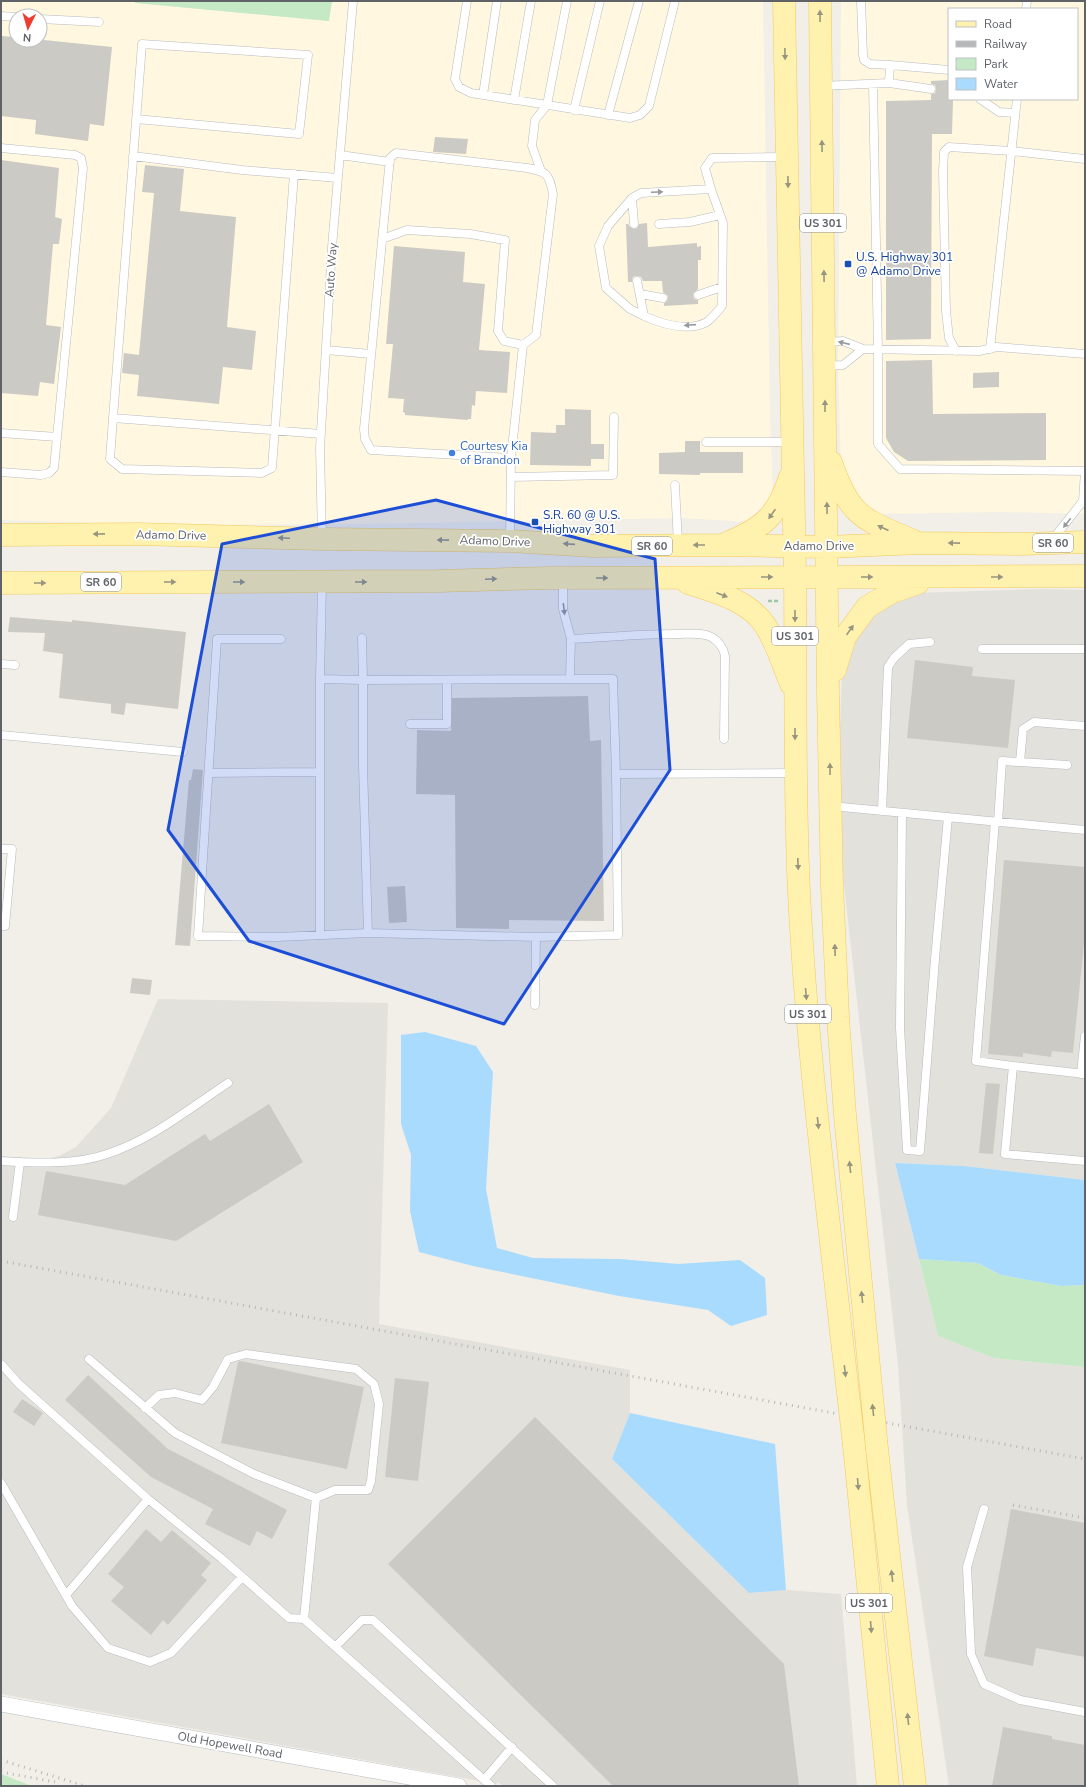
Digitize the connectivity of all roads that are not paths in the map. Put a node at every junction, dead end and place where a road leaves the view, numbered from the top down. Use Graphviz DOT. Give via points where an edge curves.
graph roads {
  1 [pos="353,1"];
  2 [pos="468,1"];
  3 [pos="497,1"];
  4 [pos="531,1"];
  5 [pos="568,1"];
  6 [pos="600,1"];
  7 [pos="639,1"];
  8 [pos="676,1"];
  9 [pos="784,1"];
  10 [pos="820,1"];
  11 [pos="861,1"];
  12 [pos="48,19"];
  13 [pos="99,22"];
  14 [pos="890,65"];
  15 [pos="948,70"];
  16 [pos="889,83"];
  17 [pos="874,84"];
  18 [pos="821,86"];
  19 [pos="931,89"];
  20 [pos="483,95"];
  21 [pos="514,100"];
  22 [pos="981,100"];
  23 [pos="1017,100"];
  24 [pos="547,105"];
  25 [pos="574,110"];
  26 [pos="1015,114"];
  27 [pos="608,115"];
  28 [pos="136,119"];
  29 [pos="1,148"];
  30 [pos="1011,151"];
  31 [pos="340,155"];
  32 [pos="133,156"];
  33 [pos="787,157"];
  34 [pos="1085,159"];
  35 [pos="390,162"];
  36 [pos="541,171"];
  37 [pos="294,174"];
  38 [pos="338,178"];
  39 [pos="711,189"];
  40 [pos="632,198"];
  41 [pos="720,215"];
  42 [pos="634,224"];
  43 [pos="659,224"];
  44 [pos="382,239"];
  45 [pos="637,281"];
  46 [pos="722,287"];
  47 [pos="640,294"];
  48 [pos="698,295"];
  49 [pos="663,298"];
  50 [pos="644,316"];
  51 [pos="825,342"];
  52 [pos="523,344"];
  53 [pos="863,349"];
  54 [pos="990,349"];
  55 [pos="326,350"];
  56 [pos="878,350"];
  57 [pos="956,351"];
  58 [pos="371,354"];
  59 [pos="1085,354"];
  60 [pos="825,366"];
  61 [pos="614,417"];
  62 [pos="113,418"];
  63 [pos="275,431"];
  64 [pos="1,433"];
  65 [pos="321,434"];
  66 [pos="57,437"];
  67 [pos="706,442"];
  68 [pos="793,442"];
  69 [pos="826,445"];
  70 [pos="512,458"];
  71 [pos="793,466"];
  72 [pos="1085,467"];
  73 [pos="1084,471"];
  74 [pos="1,472"];
  75 [pos="511,477"];
  76 [pos="675,485"];
  77 [pos="1084,503"];
  78 [pos="1,535"];
  79 [pos="322,539"];
  80 [pos="510,541"];
  81 [pos="1085,542"];
  82 [pos="919,543"];
  83 [pos="1049,544"];
  84 [pos="678,545"];
  85 [pos="722,545"];
  86 [pos="794,546"];
  87 [pos="828,547"];
  88 [pos="938,576"];
  89 [pos="1085,576"];
  90 [pos="795,577"];
  91 [pos="828,577"];
  92 [pos="563,578"];
  93 [pos="672,578"];
  94 [pos="322,582"];
  95 [pos="1,583"];
  96 [pos="362,638"];
  97 [pos="281,639"];
  98 [pos="571,639"];
  99 [pos="930,642"];
  100 [pos="982,649"];
  101 [pos="1085,649"];
  102 [pos="1,664"];
  103 [pos="15,665"];
  104 [pos="320,679"];
  105 [pos="570,679"];
  106 [pos="363,680"];
  107 [pos="447,680"];
  108 [pos="828,693"];
  109 [pos="795,695"];
  110 [pos="410,724"];
  111 [pos="1085,726"];
  112 [pos="1,735"];
  113 [pos="724,739"];
  114 [pos="183,752"];
  115 [pos="1020,762"];
  116 [pos="1067,765"];
  117 [pos="320,772"];
  118 [pos="209,773"];
  119 [pos="795,773"];
  120 [pos="616,774"];
  121 [pos="830,806"];
  122 [pos="882,811"];
  123 [pos="902,812"];
  124 [pos="948,817"];
  125 [pos="997,822"];
  126 [pos="1085,830"];
  127 [pos="1,848"];
  128 [pos="1,926"];
  129 [pos="368,933"];
  130 [pos="320,935"];
  131 [pos="536,937"];
  132 [pos="535,1005"];
  133 [pos="1085,1036"];
  134 [pos="1013,1066"];
  135 [pos="1083,1074"];
  136 [pos="228,1083"];
  137 [pos="1085,1161"];
  138 [pos="1,1162"];
  139 [pos="20,1162"];
  140 [pos="13,1217"];
  141 [pos="90,1359"];
  142 [pos="1,1364"];
  143 [pos="145,1408"];
  144 [pos="1,1483"];
  145 [pos="316,1498"];
  146 [pos="148,1499"];
  147 [pos="984,1509"];
  148 [pos="242,1577"];
  149 [pos="66,1595"];
  150 [pos="304,1619"];
  151 [pos="335,1647"];
  152 [pos="1,1704"];
  153 [pos="1085,1712"];
  154 [pos="512,1747"];
  155 [pos="484,1780"];
  156 [pos="460,1786"];
  157 [pos="491,1786"];
  158 [pos="554,1786"];
  159 [pos="888,1786"];
  160 [pos="915,1786"];
  1 -- 31 [label="lane, Auto Way"];
  2 -- 20 [label="lane" via="455,79 459,87"];
  3 -- 20 [label="lane"];
  4 -- 21 [label="lane"];
  5 -- 24 [label="lane"];
  6 -- 25 [label="lane"];
  7 -- 27 [label="lane"];
  8 -- 27 [label="lane" via="649,106 640,115 630,118"];
  9 -- 33 [label="main road, US 301, one-way"];
  18 -- 10 [label="main road, US 301, one-way"];
  11 -- 14 [label="lane" via="864,60 870,64"];
  12 -- 13 [label="lane"];
  14 -- 15 [label="lane"];
  14 -- 16 [label="lane"];
  16 -- 17 [label="lane"];
  16 -- 19 [label="lane"];
  17 -- 18 [label="lane"];
  17 -- 56 [label="lane"];
  51 -- 18 [label="main road, US 301, one-way"];
  20 -- 21 [label="lane"];
  21 -- 24 [label="lane"];
  22 -- 26 [label="lane" via="999,112"];
  23 -- 26 [label="lane"];
  24 -- 25 [label="lane"];
  24 -- 36 [label="lane" via="535,120 532,146"];
  25 -- 27 [label="lane"];
  26 -- 30 [label="lane"];
  28 -- 28 [label="lane" via="142,44 308,55 299,134"];
  28 -- 32 [label="lane"];
  29 -- 66 [label="lane" via="75,155 81,158 82,163"];
  30 -- 34 [label="lane"];
  30 -- 54 [label="lane"];
  30 -- 57 [label="lane" via="949,147 944,152 946,311 949,338"];
  31 -- 35 [label="lane"];
  31 -- 38 [label="lane, Auto Way"];
  32 -- 37 [label="lane"];
  32 -- 62 [label="lane"];
  33 -- 39 [label="lane" via="712,158 705,168"];
  33 -- 68 [label="main road, US 301, one-way"];
  35 -- 36 [label="lane" via="390,158 396,153"];
  35 -- 44 [label="lane"];
  36 -- 52 [label="lane" via="550,180 553,194 536,335"];
  37 -- 38 [label="lane"];
  37 -- 63 [label="lane"];
  38 -- 55 [label="lane, Auto Way"];
  40 -- 39 [label="lane, one-way" via="641,193"];
  39 -- 41 [label="lane"];
  40 -- 42 [label="lane"];
  40 -- 50 [label="lane" via="608,226 599,246 606,288 630,309"];
  41 -- 43 [label="lane" via="690,222"];
  41 -- 46 [label="lane" via="723,223"];
  44 -- 52 [label="lane" via="407,230 470,234 505,240 498,331 504,341"];
  44 -- 58 [label="lane"];
  45 -- 47 [label="lane"];
  46 -- 48 [label="lane"];
  46 -- 50 [label="lane, one-way" via="722,306 707,322 691,327 660,323"];
  47 -- 49 [label="lane"];
  47 -- 50 [label="lane"];
  53 -- 51 [label="lane, one-way" via="843,341"];
  51 -- 60 [label="main road, US 301"];
  52 -- 70 [label="lane"];
  53 -- 56 [label="lane"];
  53 -- 60 [label="lane" via="843,365"];
  54 -- 57 [label="lane" via="979,352"];
  54 -- 59 [label="lane" via="997,347"];
  55 -- 58 [label="lane"];
  55 -- 65 [label="lane, Auto Way"];
  56 -- 57 [label="lane"];
  56 -- 73 [label="lane" via="878,444 900,469"];
  58 -- 70 [label="lane" via="364,429 365,439 371,450"];
  69 -- 60 [label="main road, US 301, one-way"];
  61 -- 75 [label="lane" via="614,475"];
  62 -- 63 [label="lane"];
  62 -- 63 [label="lane" via="110,459 122,469 262,473 272,468"];
  63 -- 65 [label="lane"];
  64 -- 66 [label="lane"];
  65 -- 79 [label="lane, Auto Way"];
  66 -- 74 [label="lane" via="54,468 49,473 41,475"];
  67 -- 68 [label="lane"];
  68 -- 71 [label="main road, US 301"];
  82 -- 69 [label="main road, one-way" via="870,521 853,508 837,479"];
  87 -- 69 [label="main road, US 301, one-way"];
  70 -- 75 [label="lane"];
  71 -- 85 [label="main road, one-way" via="785,491 767,521 746,535"];
  71 -- 86 [label="main road, US 301"];
  72 -- 73 [label="lane"];
  73 -- 77 [label="lane"];
  75 -- 80 [label="lane"];
  76 -- 84 [label="lane"];
  77 -- 83 [label="lane, one-way"];
  79 -- 78 [label="main road, Adamo Drive / SR 60, one-way" via="138,534"];
  80 -- 79 [label="main road, Adamo Drive / SR 60, one-way"];
  84 -- 80 [label="main road, Adamo Drive / SR 60, one-way" via="593,546"];
  81 -- 83 [label="main road, Adamo Drive / SR 60"];
  83 -- 82 [label="main road, Adamo Drive / SR 60, one-way"];
  82 -- 87 [label="main road, Adamo Drive / SR 60"];
  85 -- 84 [label="main road, Adamo Drive / SR 60, one-way"];
  85 -- 86 [label="main road, Adamo Drive / SR 60"];
  86 -- 87 [label="main road, Adamo Drive"];
  86 -- 90 [label="main road, US 301"];
  87 -- 91 [label="main road, US 301"];
  88 -- 89 [label="main road, SR 60, one-way"];
  91 -- 88 [label="main road, SR 60, one-way"];
  108 -- 88 [label="main road, one-way" via="845,637 867,606 892,592"];
  90 -- 91 [label="main road, SR 60"];
  93 -- 90 [label="main road, SR 60, one-way"];
  90 -- 109 [label="main road, US 301, one-way"];
  91 -- 108 [label="main road, US 301"];
  92 -- 93 [label="main road, SR 60, one-way"];
  94 -- 92 [label="main road, SR 60, one-way"];
  92 -- 98 [label="lane, one-way" via="563,609"];
  93 -- 109 [label="main road, one-way" via="727,597 752,611 772,638"];
  95 -- 94 [label="main road, SR 60, one-way"];
  94 -- 104 [label="lane"];
  96 -- 106 [label="lane"];
  97 -- 118 [label="lane" via="217,640"];
  98 -- 105 [label="lane"];
  98 -- 113 [label="lane" via="668,634 711,637 720,645 725,656"];
  99 -- 122 [label="lane" via="909,644 888,667"];
  100 -- 101 [label="lane"];
  102 -- 103 [label="lane"];
  104 -- 106 [label="lane"];
  104 -- 117 [label="lane"];
  105 -- 107 [label="lane"];
  105 -- 120 [label="lane" via="613,679"];
  106 -- 107 [label="lane"];
  106 -- 129 [label="lane"];
  107 -- 110 [label="lane" via="447,724"];
  121 -- 108 [label="main road, US 301, one-way"];
  109 -- 119 [label="main road, US 301, one-way"];
  111 -- 115 [label="lane" via="1034,722 1023,729"];
  112 -- 114 [label="lane"];
  115 -- 116 [label="lane"];
  115 -- 125 [label="lane" via="1002,761"];
  117 -- 118 [label="lane"];
  117 -- 130 [label="lane"];
  118 -- 130 [label="lane" via="198,936"];
  119 -- 120 [label="lane"];
  119 -- 159 [label="main road, US 301, one-way, bridge" via="799,892 806,989"];
  120 -- 131 [label="lane" via="618,935"];
  121 -- 122 [label="lane"];
  160 -- 121 [label="main road, US 301, one-way, bridge" via="877,1449 846,1123 838,1017"];
  122 -- 123 [label="lane"];
  123 -- 124 [label="lane"];
  123 -- 124 [label="lane" via="900,1028 908,1150 920,1151"];
  124 -- 125 [label="lane"];
  125 -- 126 [label="lane"];
  125 -- 134 [label="lane" via="976,1061"];
  127 -- 128 [label="lane" via="12,849 5,926"];
  129 -- 130 [label="lane"];
  129 -- 131 [label="lane"];
  131 -- 132 [label="lane"];
  133 -- 135 [label="lane"];
  134 -- 135 [label="lane"];
  134 -- 137 [label="lane" via="1005,1154"];
  136 -- 139 [label="lane" via="141,1140 106,1155 73,1161"];
  138 -- 139 [label="lane"];
  139 -- 140 [label="lane"];
  141 -- 143 [label="lane"];
  142 -- 146 [label="lane" via="19,1384"];
  143 -- 145 [label="lane" via="175,1433 254,1474"];
  143 -- 145 [label="lane" via="159,1395 175,1394 202,1400 213,1387 228,1359 246,1354 356,1369 374,1384 378,1404 371,1481 368,1490 335,1490"];
  144 -- 149 [label="lane"];
  145 -- 150 [label="lane"];
  146 -- 148 [label="lane"];
  146 -- 149 [label="lane"];
  147 -- 153 [label="lane" via="967,1567 971,1654 984,1684 1020,1700"];
  148 -- 149 [label="lane" via="171,1653 150,1662 108,1648 72,1606"];
  148 -- 150 [label="lane" via="288,1618"];
  150 -- 151 [label="lane"];
  151 -- 154 [label="lane" via="362,1620 373,1620"];
  151 -- 155 [label="lane"];
  152 -- 156 [label="street, Old Hopewell Road"];
  154 -- 155 [label="lane"];
  154 -- 158 [label="lane"];
  155 -- 157 [label="lane"];
}
